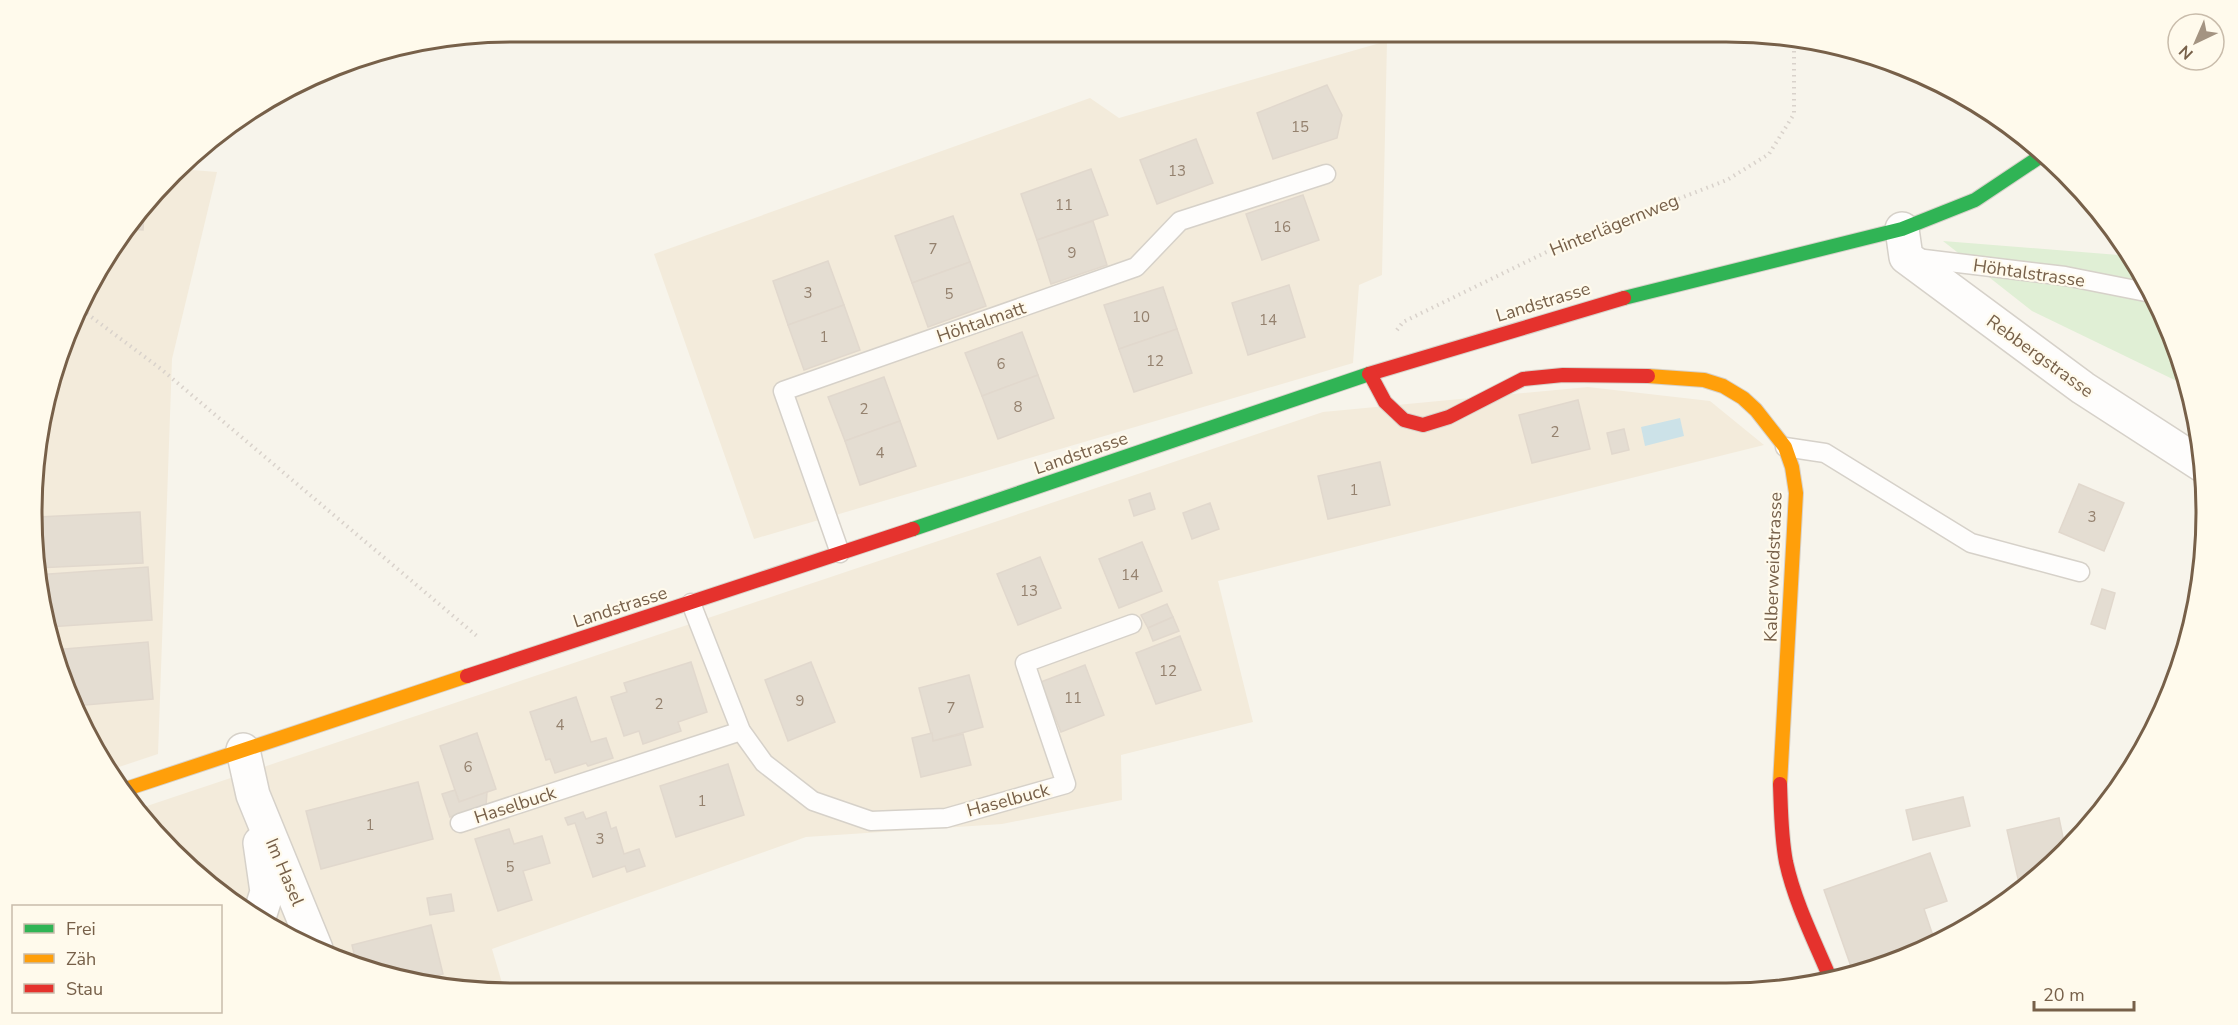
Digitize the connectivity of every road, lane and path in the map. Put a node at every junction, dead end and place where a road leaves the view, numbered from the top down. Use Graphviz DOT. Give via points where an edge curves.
graph roads {
  1 [pos="1794,47"];
  2 [pos="2036,159"];
  3 [pos="1326,174"];
  4 [pos="1904,243"];
  5 [pos="2140,291"];
  6 [pos="87,313"];
  7 [pos="1370,374"];
  8 [pos="1785,447"];
  9 [pos="2193,459"];
  10 [pos="840,553"];
  11 [pos="2080,572"];
  12 [pos="691,603"];
  13 [pos="1132,624"];
  14 [pos="508,662"];
  15 [pos="741,731"];
  16 [pos="243,750"];
  17 [pos="131,787"];
  18 [pos="253,795"];
  19 [pos="460,823"];
  20 [pos="261,910"];
  21 [pos="311,937"];
  22 [pos="1827,972"];
  1 -- 7 [label="path, Hinterlägernweg" via="1794,114 1769,154 1727,180 1565,243 1403,322"];
  2 -- 4 [label="main road, Landstrasse"];
  3 -- 10 [label="lane, Höhtalmatt" via="1180,221 1136,267 783,391"];
  4 -- 5 [label="lane, Höhtalstrasse"];
  4 -- 7 [label="main road, Landstrasse" via="1642,292"];
  4 -- 9 [label="street, Rebbergstrasse" via="2083,388"];
  6 -- 14 [label="path" via="160,369"];
  7 -- 8 [label="main road, Kalberweidstrasse" via="1384,402 1404,420 1423,425 1449,417 1523,379 1626,375 1704,380 1743,398"];
  7 -- 10 [label="main road, Landstrasse"];
  8 -- 11 [label="lane" via="1825,453 1971,543"];
  8 -- 22 [label="main road, Kalberweidstrasse" via="1797,493 1780,783 1781,828 1786,863"];
  10 -- 12 [label="main road, Landstrasse"];
  12 -- 14 [label="main road, Landstrasse"];
  12 -- 15 [label="lane, Haselbuck"];
  13 -- 15 [label="lane, Haselbuck" via="1025,663 1066,784 946,818 871,821 813,801 764,763"];
  14 -- 16 [label="main road, Landstrasse"];
  15 -- 19 [label="lane, Haselbuck"];
  16 -- 17 [label="main road, Landstrasse"];
  16 -- 18 [label="street, Im Hasel"];
  18 -- 20 [label="street, Im Hasel" via="267,892"];
  18 -- 21 [label="street, Im Hasel"];
}
